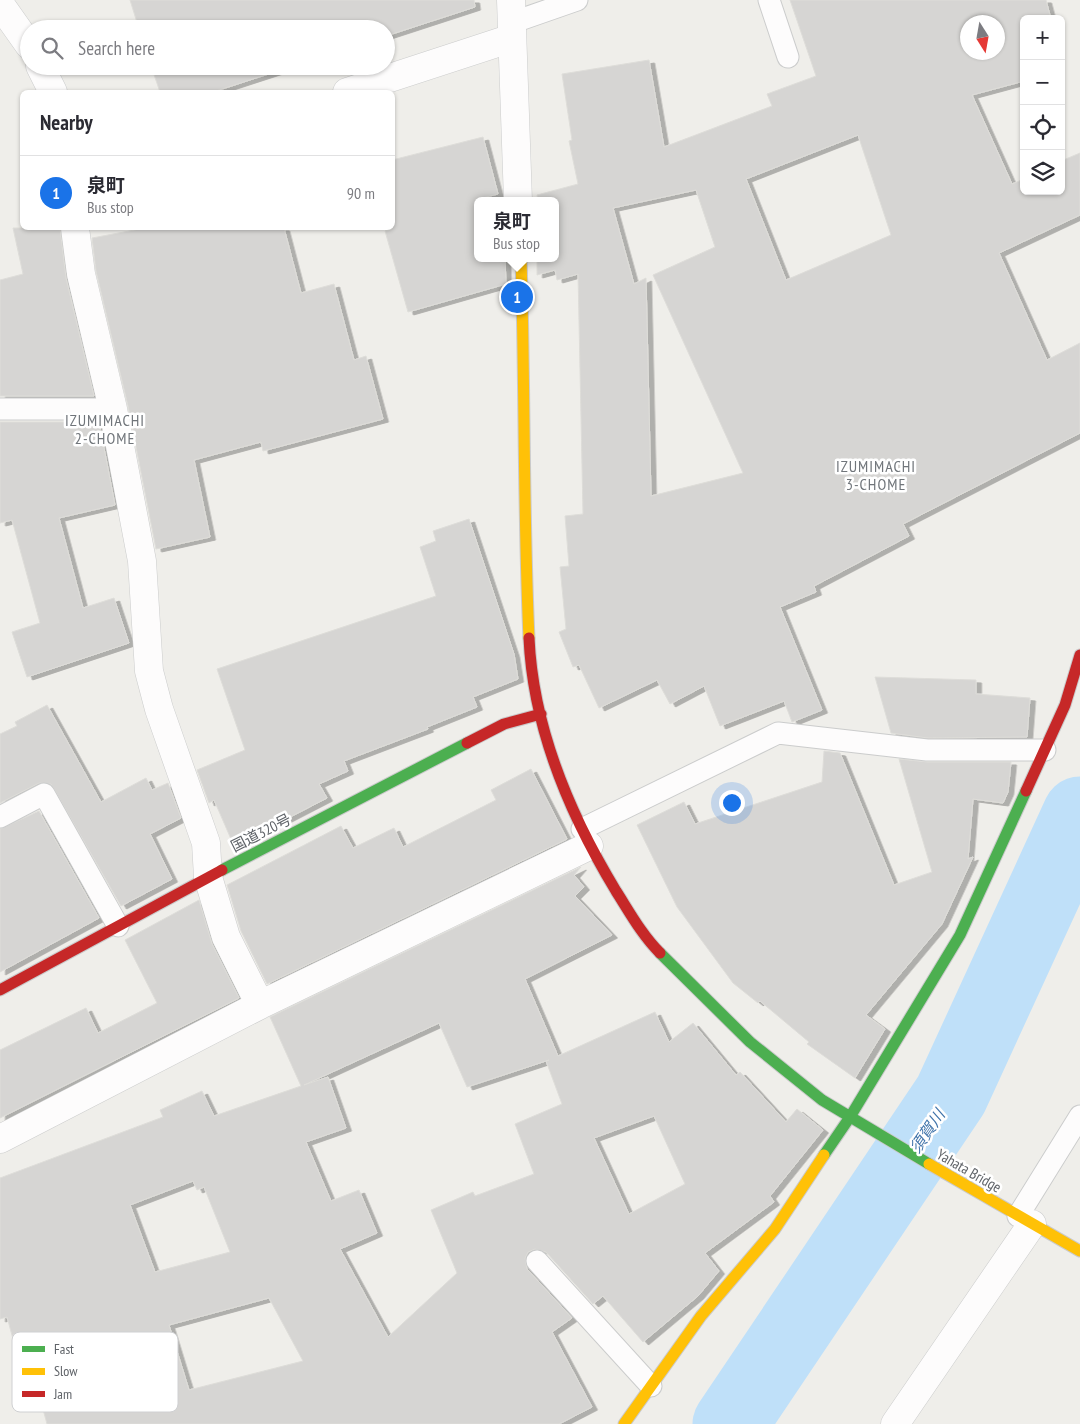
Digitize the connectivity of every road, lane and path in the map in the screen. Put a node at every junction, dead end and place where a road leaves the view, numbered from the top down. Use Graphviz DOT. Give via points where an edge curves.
graph roads {
  1 [pos="577,0"];
  2 [pos="769,0"];
  3 [pos="0,4"];
  4 [pos="512,20"];
  5 [pos="20,32"];
  6 [pos="788,57"];
  7 [pos="395,71"];
  8 [pos="44,75"];
  9 [pos="386,75"];
  10 [pos="51,90"];
  11 [pos="352,90"];
  12 [pos="518,197"];
  13 [pos="75,230"];
  14 [pos="520,262"];
  15 [pos="113,408"];
  16 [pos="0,410"];
  17 [pos="1080,655"];
  18 [pos="541,714"];
  19 [pos="1045,750"];
  20 [pos="0,817"];
  21 [pos="585,838"];
  22 [pos="208,877"];
  23 [pos="118,926"];
  24 [pos="0,990"];
  25 [pos="260,1005"];
  26 [pos="1080,1116"];
  27 [pos="850,1117"];
  28 [pos="0,1139"];
  29 [pos="1017,1215"];
  30 [pos="1080,1251"];
  31 [pos="537,1262"];
  32 [pos="651,1386"];
  33 [pos="624,1424"];
  34 [pos="895,1424"];
  1 -- 4 [label="lane"];
  2 -- 6 [label="lane"];
  3 -- 5 [label="street"];
  4 -- 7 [label="street"];
  4 -- 12 [label="street"];
  8 -- 10 [label="street"];
  9 -- 11 [label="street"];
  13 -- 15 [label="street" via="81,274"];
  14 -- 18 [label="street, Yahata Bridge" via="524,345 524,554 530,658"];
  15 -- 16 [label="lane"];
  15 -- 22 [label="street" via="142,561 149,670 159,710 206,842"];
  17 -- 19 [label="street" via="1065,705"];
  18 -- 21 [label="street, Yahata Bridge" via="563,789"];
  18 -- 22 [label="street, 国道320号" via="504,724"];
  19 -- 21 [label="lane" via="927,750 778,733"];
  19 -- 27 [label="street" via="960,935"];
  20 -- 23 [label="lane" via="44,794"];
  21 -- 25 [label="street"];
  21 -- 27 [label="street, Yahata Bridge" via="646,939 750,1042 822,1100"];
  22 -- 23 [label="street, 国道320号"];
  22 -- 25 [label="street" via="226,937"];
  23 -- 24 [label="street, 国道320号"];
  25 -- 28 [label="street"];
  26 -- 29 [label="lane"];
  27 -- 29 [label="street, Yahata Bridge"];
  27 -- 32 [label="street" via="775,1229 701,1316"];
  29 -- 30 [label="street, Yahata Bridge"];
  29 -- 34 [label="street"];
  31 -- 32 [label="lane"];
  32 -- 33 [label="street"];
}
